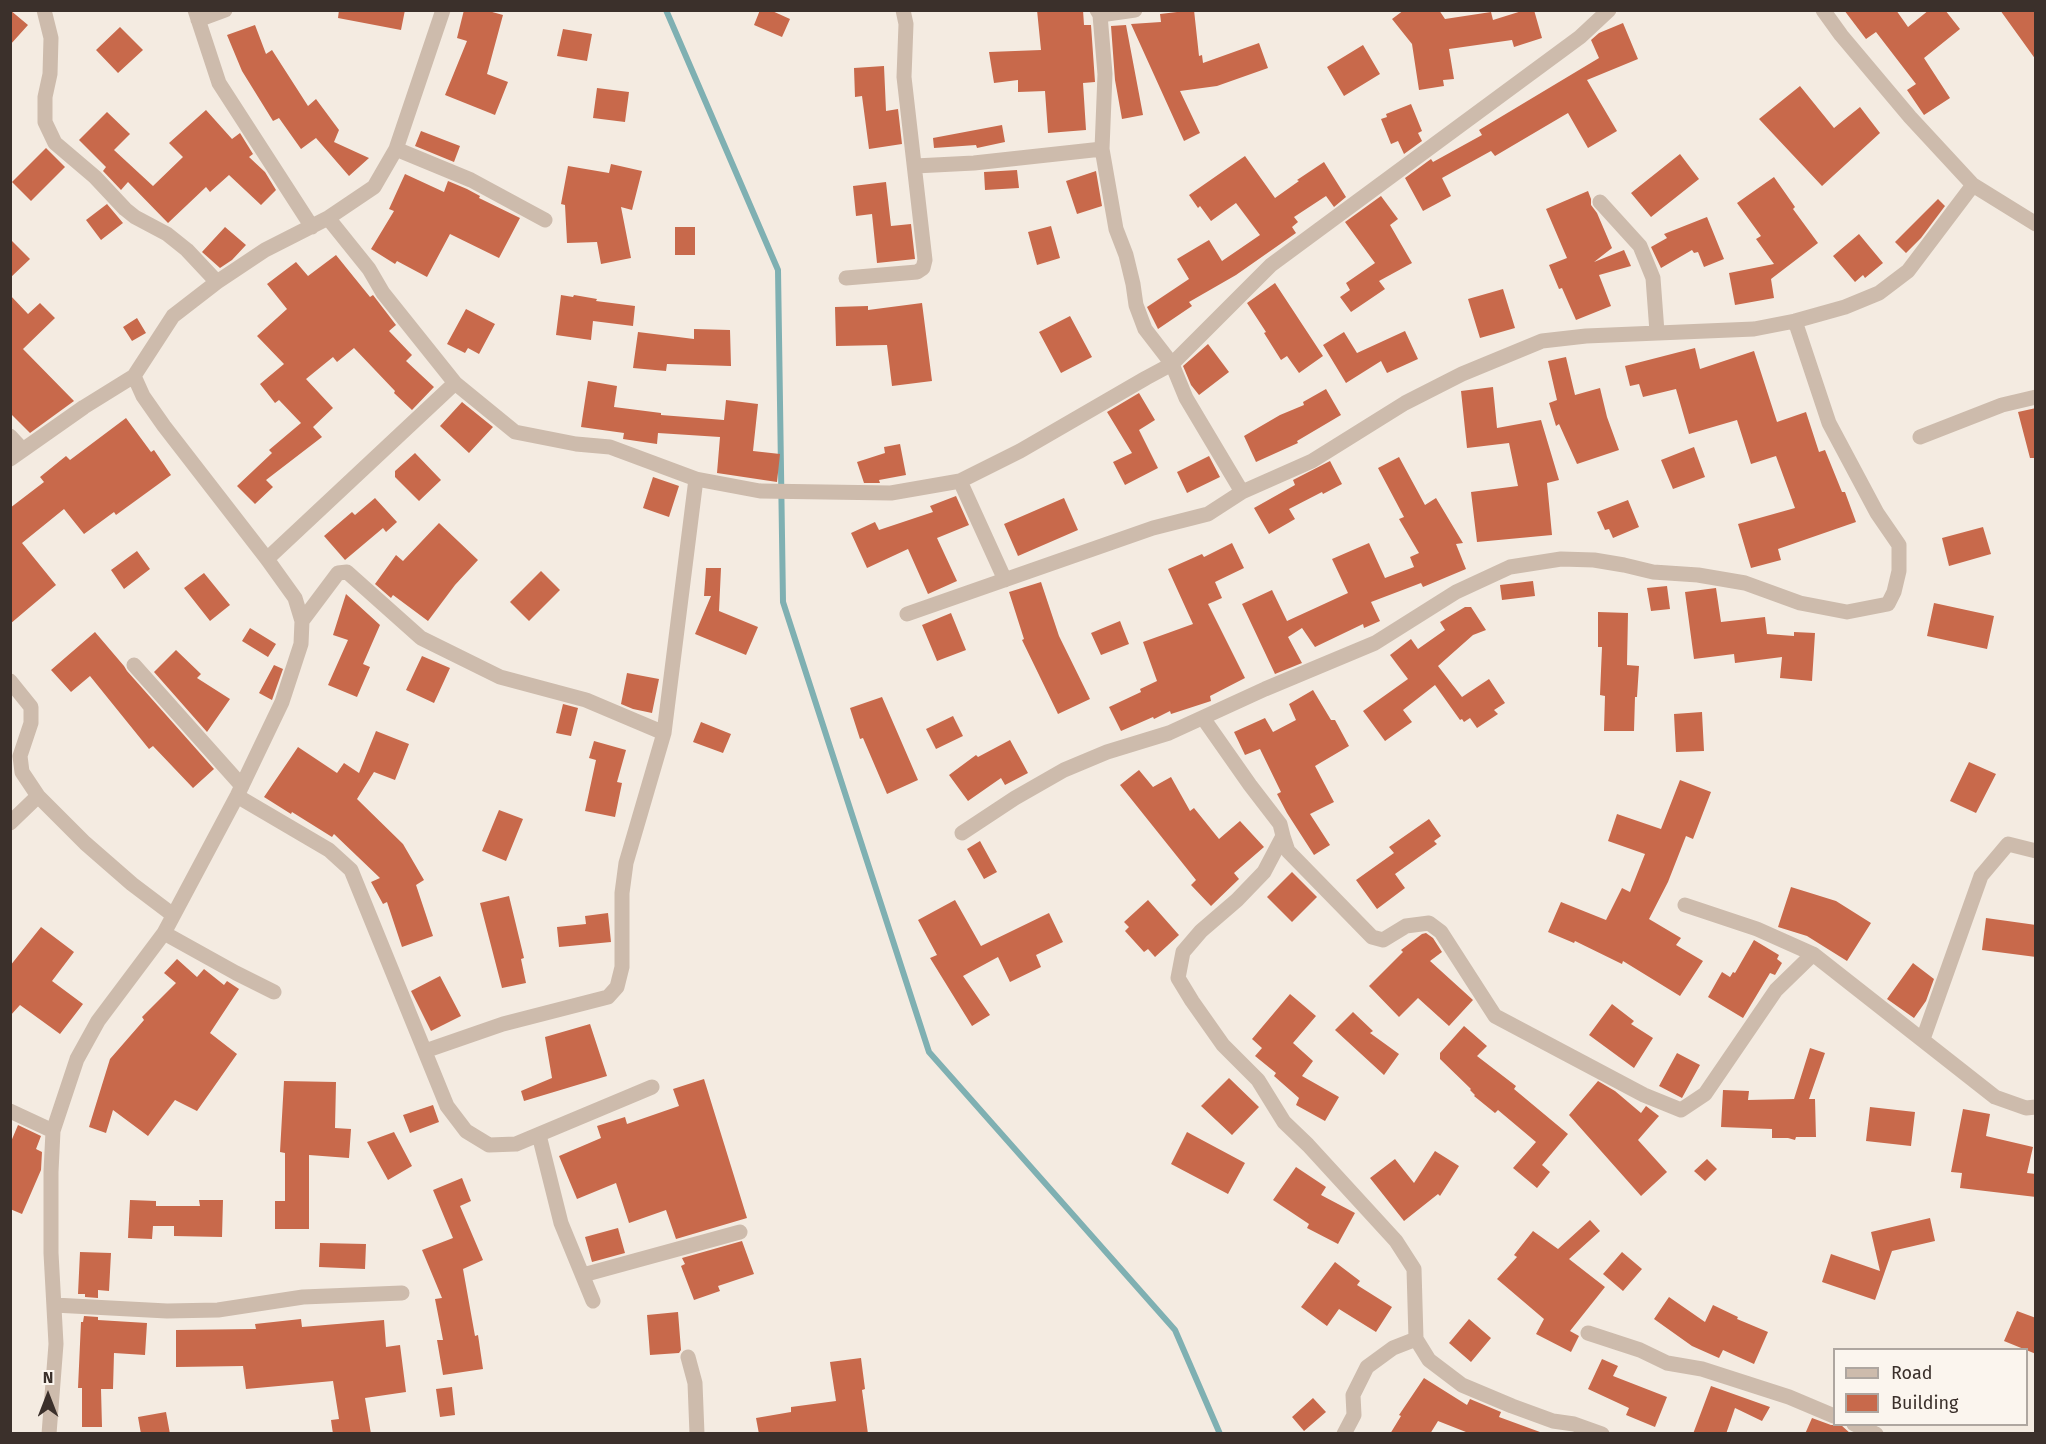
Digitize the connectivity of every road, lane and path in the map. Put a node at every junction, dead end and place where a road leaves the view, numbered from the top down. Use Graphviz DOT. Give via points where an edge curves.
graph roads {
  1 [pos="44,10"];
  2 [pos="225,10"];
  3 [pos="443,10"];
  4 [pos="903,10"];
  5 [pos="1135,10"];
  6 [pos="1609,10"];
  7 [pos="1823,10"];
  8 [pos="1099,13"];
  9 [pos="197,15"];
  10 [pos="396,149"];
  11 [pos="1102,149"];
  12 [pos="915,166"];
  13 [pos="1973,185"];
  14 [pos="1600,202"];
  15 [pos="328,218"];
  16 [pos="545,220"];
  17 [pos="2036,224"];
  18 [pos="312,227"];
  19 [pos="846,278"];
  20 [pos="217,282"];
  21 [pos="1795,321"];
  22 [pos="1657,332"];
  23 [pos="1172,364"];
  24 [pos="134,376"];
  25 [pos="455,383"];
  26 [pos="2036,397"];
  27 [pos="10,436"];
  28 [pos="1920,437"];
  29 [pos="17,455"];
  30 [pos="696,479"];
  31 [pos="960,481"];
  32 [pos="1242,492"];
  33 [pos="267,559"];
  34 [pos="1005,580"];
  35 [pos="907,614"];
  36 [pos="302,621"];
  37 [pos="134,665"];
  38 [pos="10,681"];
  39 [pos="1203,718"];
  40 [pos="664,733"];
  41 [pos="239,791"];
  42 [pos="38,796"];
  43 [pos="10,823"];
  44 [pos="962,832"];
  45 [pos="1283,836"];
  46 [pos="2036,850"];
  47 [pos="1685,905"];
  48 [pos="173,915"];
  49 [pos="164,933"];
  50 [pos="1813,954"];
  51 [pos="274,992"];
  52 [pos="1923,1040"];
  53 [pos="425,1051"];
  54 [pos="652,1087"];
  55 [pos="2036,1107"];
  56 [pos="10,1111"];
  57 [pos="53,1131"];
  58 [pos="539,1135"];
  59 [pos="740,1232"];
  60 [pos="583,1275"];
  61 [pos="402,1293"];
  62 [pos="593,1301"];
  63 [pos="54,1305"];
  64 [pos="1588,1333"];
  65 [pos="1416,1339"];
  66 [pos="688,1357"];
  67 [pos="1833,1416"];
  68 [pos="1856,1426"];
  69 [pos="1550,1427"];
  70 [pos="49,1434"];
  71 [pos="697,1434"];
  72 [pos="1344,1434"];
  73 [pos="1602,1434"];
  74 [pos="1876,1434"];
  1 -- 20 [label="street" via="51,38 45,122 55,143 125,209 187,250"];
  2 -- 9 [label="street"];
  3 -- 10 [label="street"];
  4 -- 12 [label="street" via="904,77"];
  5 -- 8 [label="street"];
  6 -- 23 [label="street" via="1580,37 1271,264"];
  7 -- 13 [label="street" via="1910,117"];
  8 -- 11 [label="street" via="1105,74"];
  9 -- 18 [label="street" via="219,82"];
  10 -- 15 [label="street" via="374,187"];
  10 -- 16 [label="street" via="471,180"];
  11 -- 12 [label="street"];
  11 -- 23 [label="street" via="1116,229 1126,255 1136,305 1145,329"];
  12 -- 19 [label="street" via="923,268 917,272"];
  13 -- 17 [label="street"];
  13 -- 21 [label="street" via="1908,271 1879,293"];
  14 -- 22 [label="street" via="1640,246 1653,278"];
  15 -- 18 [label="street"];
  15 -- 25 [label="street"];
  18 -- 20 [label="street" via="265,249"];
  20 -- 24 [label="street" via="173,316"];
  21 -- 22 [label="street" via="1754,329"];
  21 -- 39 [label="street" via="1828,423 1899,546 1899,571 1888,604 1847,612 1800,603 1745,584 1594,560 1561,559 1510,567 1456,592 1375,643"];
  22 -- 32 [label="street" via="1542,341 1405,403 1312,461"];
  23 -- 31 [label="street"];
  23 -- 32 [label="street" via="1186,398"];
  24 -- 29 [label="street"];
  24 -- 33 [label="street" via="164,426"];
  25 -- 30 [label="street" via="515,432 610,447"];
  25 -- 33 [label="street"];
  26 -- 28 [label="street" via="2002,405"];
  27 -- 29 [label="street"];
  30 -- 31 [label="street" via="760,491 891,493"];
  30 -- 40 [label="street"];
  31 -- 34 [label="street"];
  32 -- 34 [label="street" via="1208,514 1153,528"];
  33 -- 36 [label="street" via="295,598"];
  34 -- 35 [label="street"];
  36 -- 40 [label="street" via="338,573 347,572 421,638 500,677 586,700"];
  36 -- 41 [label="street" via="301,644 282,702"];
  37 -- 41 [label="street"];
  38 -- 42 [label="street" via="31,707 31,723 20,756 21,772"];
  39 -- 44 [label="street" via="1064,770"];
  39 -- 45 [label="street" via="1280,824"];
  40 -- 53 [label="street" via="626,863 622,967 617,987 608,997 503,1024"];
  41 -- 48 [label="street"];
  41 -- 53 [label="street" via="330,850 351,870"];
  42 -- 43 [label="street"];
  42 -- 48 [label="street" via="85,843"];
  45 -- 50 [label="street" via="1288,851 1372,937 1383,939 1406,926 1429,923 1441,933 1495,1016 1644,1095 1681,1110 1706,1094 1776,990"];
  45 -- 65 [label="street" via="1264,872 1183,952 1179,978 1223,1045 1258,1080 1284,1122 1396,1241 1414,1269"];
  46 -- 52 [label="street" via="2008,844 1981,876"];
  47 -- 50 [label="street" via="1757,929"];
  48 -- 49 [label="street"];
  49 -- 51 [label="street"];
  49 -- 57 [label="street" via="98,1021 77,1059"];
  50 -- 52 [label="street"];
  52 -- 55 [label="street" via="1995,1097 2026,1108"];
  53 -- 58 [label="street" via="447,1106 466,1131 489,1145 516,1144"];
  54 -- 58 [label="street"];
  56 -- 57 [label="street"];
  57 -- 63 [label="street"];
  58 -- 60 [label="street" via="561,1223"];
  59 -- 60 [label="street"];
  60 -- 62 [label="street"];
  61 -- 63 [label="street" via="303,1298 218,1310"];
  63 -- 70 [label="street" via="56,1344"];
  64 -- 67 [label="street" via="1667,1363 1702,1369 1789,1397"];
  65 -- 69 [label="street" via="1429,1360 1462,1385"];
  65 -- 72 [label="street" via="1393,1348 1367,1367 1353,1395 1354,1415"];
  66 -- 71 [label="street" via="696,1383"];
  68 -- 74 [label="street"];
  69 -- 73 [label="street" via="1574,1424"];
}
